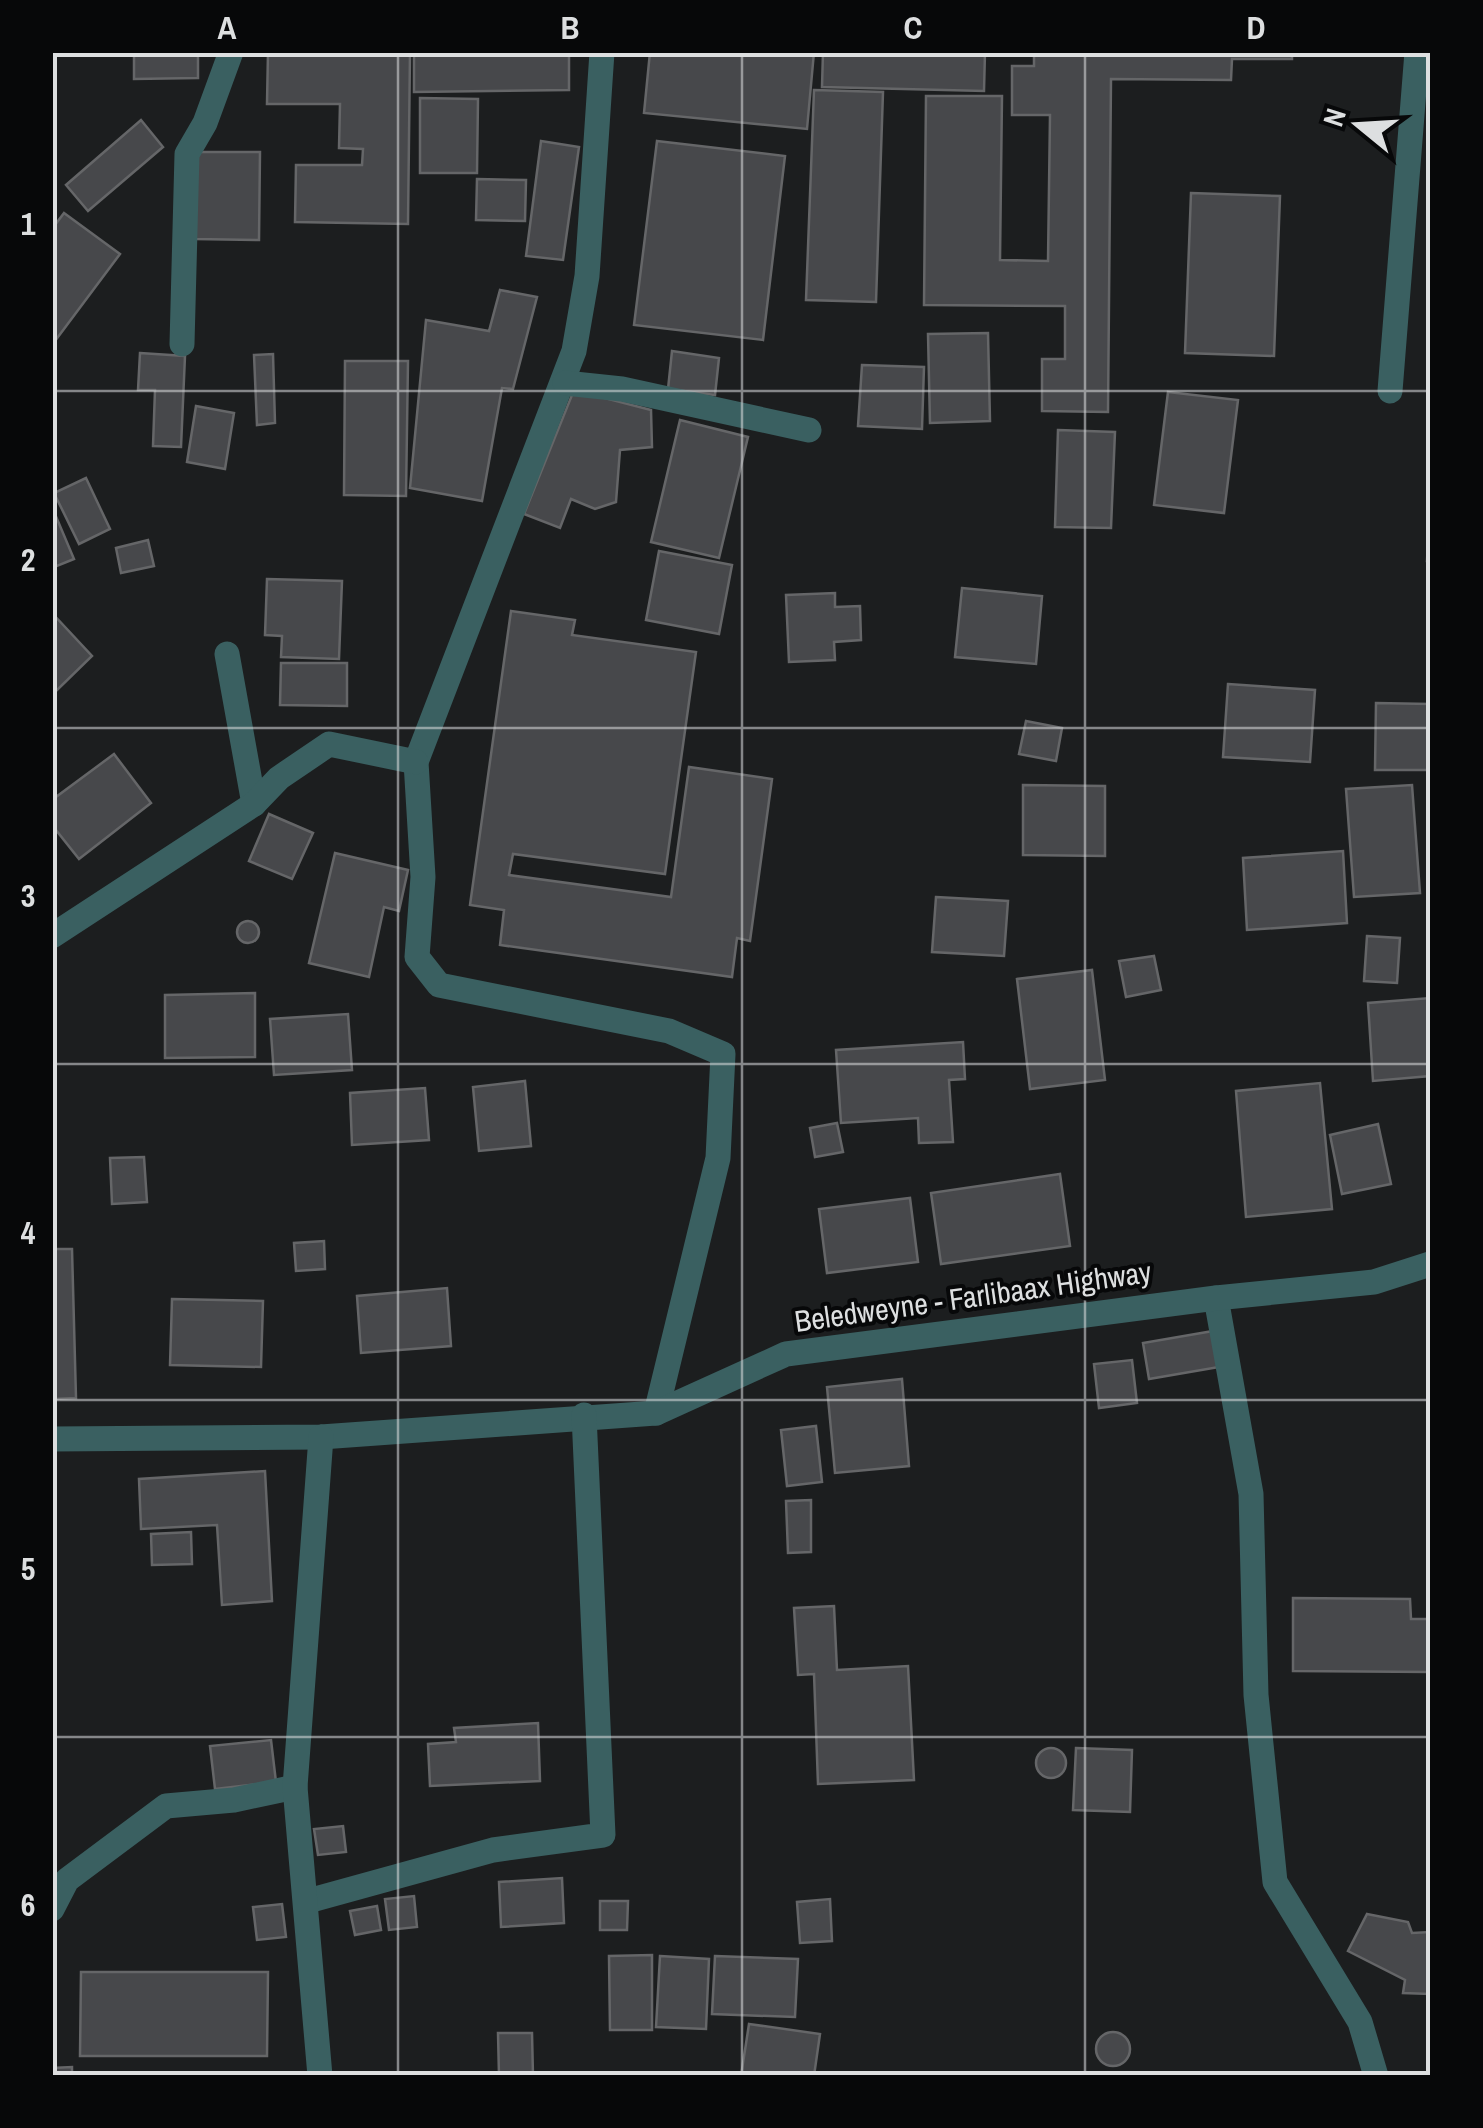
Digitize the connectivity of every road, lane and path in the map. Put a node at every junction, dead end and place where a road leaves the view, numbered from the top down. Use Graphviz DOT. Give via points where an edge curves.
graph roads {
  1 [pos="232,52"];
  2 [pos="602,52"];
  3 [pos="1417,52"];
  4 [pos="182,344"];
  5 [pos="565,383"];
  6 [pos="1390,390"];
  7 [pos="809,430"];
  8 [pos="226,654"];
  9 [pos="416,762"];
  10 [pos="254,804"];
  11 [pos="52,936"];
  12 [pos="1430,1264"];
  13 [pos="1216,1298"];
  14 [pos="656,1412"];
  15 [pos="584,1415"];
  16 [pos="321,1437"];
  17 [pos="52,1440"];
  18 [pos="295,1787"];
  19 [pos="308,1901"];
  20 [pos="52,1909"];
  21 [pos="320,2076"];
  22 [pos="1376,2076"];
  1 -- 4 [label="street" via="187,154"];
  2 -- 5 [label="street" via="587,276"];
  3 -- 6 [label="street"];
  5 -- 7 [label="street"];
  5 -- 9 [label="street"];
  8 -- 10 [label="street"];
  9 -- 10 [label="street" via="329,744"];
  9 -- 14 [label="street" via="423,877 417,958 439,985 669,1030 723,1054 718,1158"];
  10 -- 11 [label="street"];
  12 -- 13 [label="street, Beledweyne - Farlibaax Highway" via="1374,1282"];
  13 -- 14 [label="street, Beledweyne - Farlibaax Highway" via="786,1354"];
  13 -- 22 [label="street" via="1251,1494 1256,1695 1275,1882 1360,2022"];
  14 -- 15 [label="street, Beledweyne - Farlibaax Highway"];
  15 -- 16 [label="street, Beledweyne - Farlibaax Highway"];
  15 -- 19 [label="street" via="603,1835 493,1850"];
  16 -- 17 [label="street, Beledweyne - Farlibaax Highway"];
  16 -- 18 [label="street"];
  18 -- 19 [label="street"];
  18 -- 20 [label="street" via="166,1806 67,1880"];
  19 -- 21 [label="street"];
}
